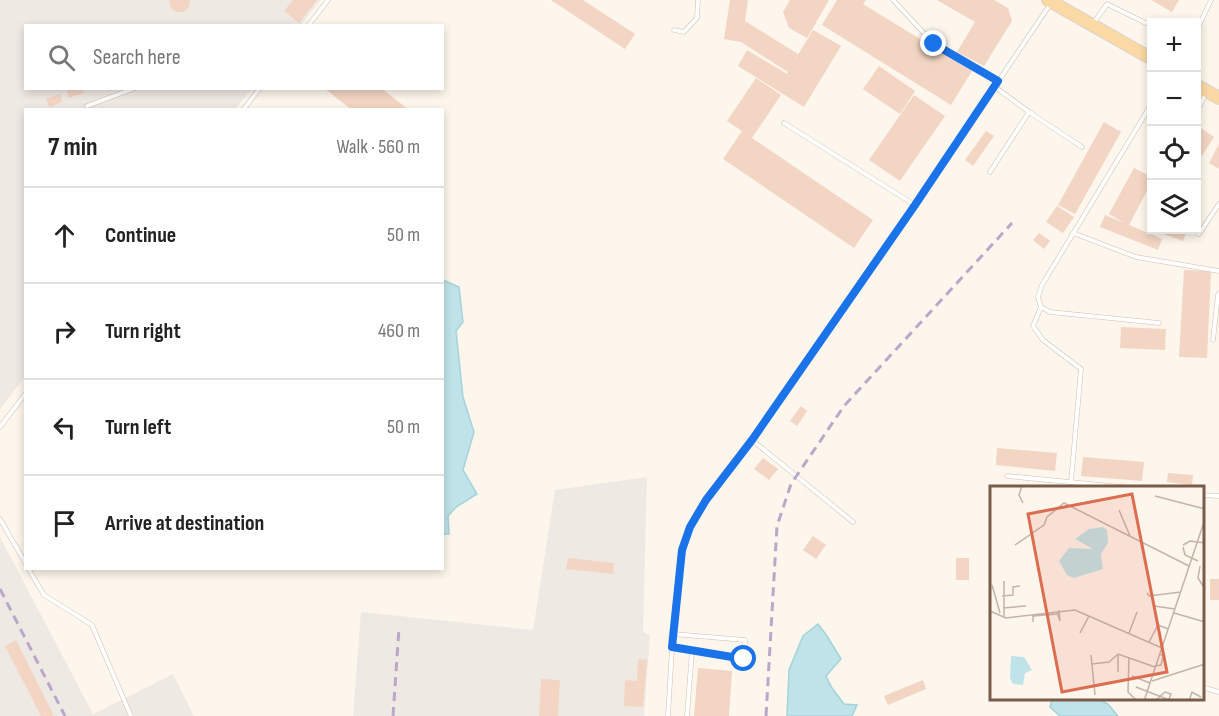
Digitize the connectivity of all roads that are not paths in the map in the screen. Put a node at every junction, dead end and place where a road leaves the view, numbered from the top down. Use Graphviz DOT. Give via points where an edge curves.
graph roads {
  1 [pos="327,0"];
  2 [pos="698,0"];
  3 [pos="893,0"];
  4 [pos="1211,0"];
  5 [pos="1050,1"];
  6 [pos="1201,23"];
  7 [pos="309,24"];
  8 [pos="1147,24"];
  9 [pos="1092,25"];
  10 [pos="674,30"];
  11 [pos="1147,56"];
  12 [pos="998,81"];
  13 [pos="995,87"];
  14 [pos="130,90"];
  15 [pos="258,90"];
  16 [pos="1208,91"];
  17 [pos="1201,104"];
  18 [pos="87,106"];
  19 [pos="245,108"];
  20 [pos="1147,111"];
  21 [pos="1029,112"];
  22 [pos="784,123"];
  23 [pos="1082,147"];
  24 [pos="990,172"];
  25 [pos="1219,204"];
  26 [pos="915,205"];
  27 [pos="1201,231"];
  28 [pos="1073,233"];
  29 [pos="1219,271"];
  30 [pos="1219,293"];
  31 [pos="1041,307"];
  32 [pos="1159,323"];
  33 [pos="1213,340"];
  34 [pos="24,396"];
  35 [pos="0,427"];
  36 [pos="752,440"];
  37 [pos="1006,476"];
  38 [pos="1071,482"];
  39 [pos="1111,486"];
  40 [pos="1204,495"];
  41 [pos="1219,496"];
  42 [pos="0,519"];
  43 [pos="853,522"];
  44 [pos="24,561"];
  45 [pos="29,570"];
  46 [pos="673,634"];
  47 [pos="672,647"];
  48 [pos="692,651"];
  49 [pos="1204,687"];
  50 [pos="1219,692"];
  51 [pos="131,716"];
  52 [pos="668,716"];
  53 [pos="687,716"];
  1 -- 7 [label="lane"];
  2 -- 10 [label="lane" via="697,18 684,32"];
  3 -- 12 [label="lane" via="934,44"];
  4 -- 6 [label="lane"];
  5 -- 9 [label="main road"];
  5 -- 12 [label="lane"];
  8 -- 9 [label="lane" via="1107,4"];
  9 -- 11 [label="main road"];
  12 -- 13 [label="lane"];
  13 -- 21 [label="lane"];
  13 -- 26 [label="lane"];
  14 -- 18 [label="lane"];
  15 -- 19 [label="lane"];
  16 -- 17 [label="lane"];
  20 -- 28 [label="lane"];
  21 -- 23 [label="lane"];
  21 -- 24 [label="lane"];
  22 -- 26 [label="lane"];
  25 -- 27 [label="lane"];
  26 -- 36 [label="lane"];
  28 -- 29 [label="lane" via="1136,257"];
  28 -- 31 [label="lane" via="1042,285 1038,297"];
  30 -- 33 [label="lane"];
  31 -- 32 [label="lane" via="1050,312"];
  31 -- 38 [label="lane" via="1033,326 1043,340 1081,369"];
  34 -- 35 [label="lane"];
  36 -- 43 [label="lane"];
  36 -- 46 [label="lane" via="690,527 682,550"];
  37 -- 38 [label="lane"];
  38 -- 39 [label="lane"];
  40 -- 41 [label="lane"];
  42 -- 44 [label="lane"];
  45 -- 51 [label="lane" via="44,595 92,625"];
  46 -- 47 [label="lane"];
  46 -- 48 [label="lane" via="745,640 744,659"];
  47 -- 48 [label="lane"];
  47 -- 52 [label="lane"];
  48 -- 53 [label="lane"];
  49 -- 50 [label="lane"];
}
